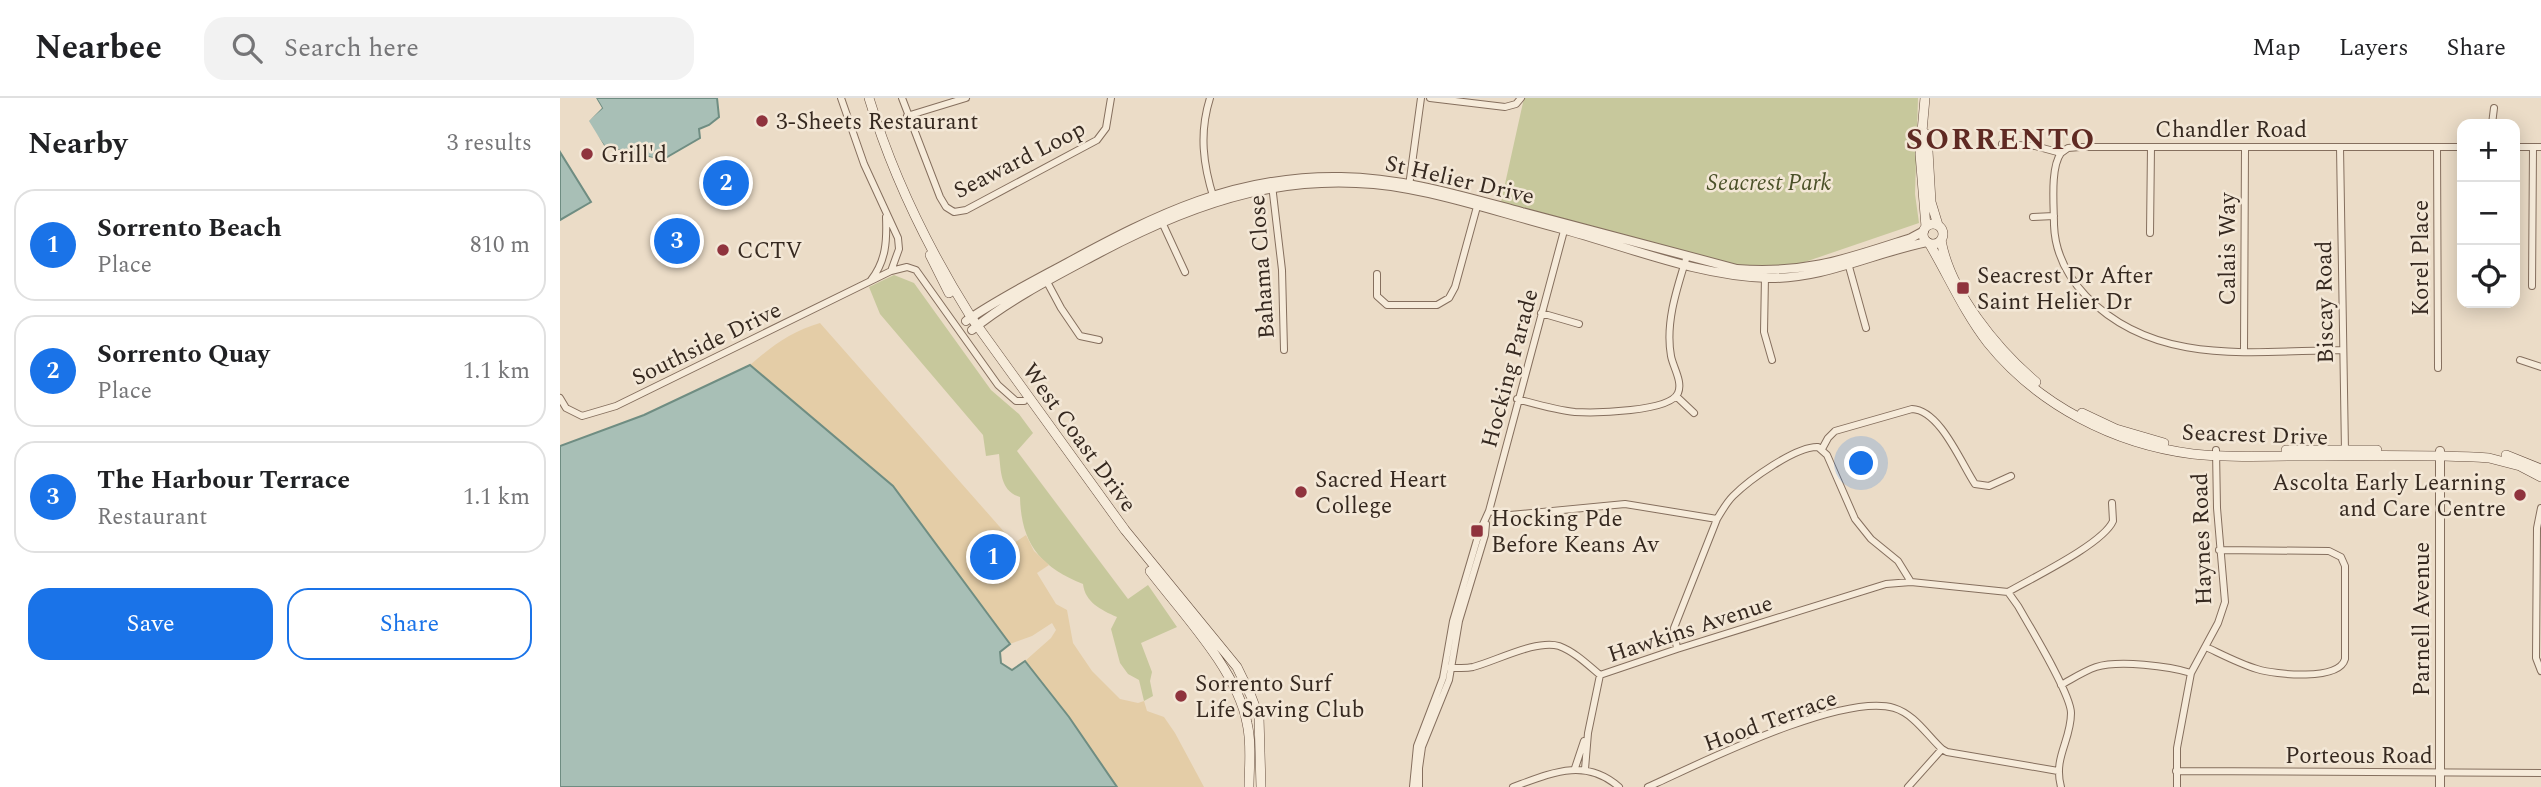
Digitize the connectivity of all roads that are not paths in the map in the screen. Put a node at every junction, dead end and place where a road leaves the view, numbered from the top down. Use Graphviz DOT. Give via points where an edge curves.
graph roads {
  1 [pos="841,98"];
  2 [pos="863,98"];
  3 [pos="869,98"];
  4 [pos="902,98"];
  5 [pos="966,98"];
  6 [pos="1111,98"];
  7 [pos="1210,98"];
  8 [pos="1421,98"];
  9 [pos="1430,98"];
  10 [pos="1521,98"];
  11 [pos="1925,98"];
  12 [pos="1931,98"];
  13 [pos="2494,108"];
  14 [pos="907,116"];
  15 [pos="2493,119"];
  16 [pos="2002,144"];
  17 [pos="2151,146"];
  18 [pos="2245,147"];
  19 [pos="2340,147"];
  20 [pos="2437,147"];
  21 [pos="2457,147"];
  22 [pos="2520,147"];
  23 [pos="2533,147"];
  24 [pos="2541,147"];
  25 [pos="2061,153"];
  26 [pos="1272,185"];
  27 [pos="1409,186"];
  28 [pos="1214,198"];
  29 [pos="1478,203"];
  30 [pos="886,215"];
  31 [pos="2054,216"];
  32 [pos="2032,217"];
  33 [pos="1160,218"];
  34 [pos="1938,225"];
  35 [pos="1565,227"];
  36 [pos="1925,229"];
  37 [pos="2150,233"];
  38 [pos="1941,240"];
  39 [pos="1928,242"];
  40 [pos="1685,260"];
  41 [pos="1847,262"];
  42 [pos="891,271"];
  43 [pos="1185,272"];
  44 [pos="1377,274"];
  45 [pos="1765,274"];
  46 [pos="1045,279"];
  47 [pos="870,281"];
  48 [pos="2532,286"];
  49 [pos="1541,313"];
  50 [pos="972,323"];
  51 [pos="1579,324"];
  52 [pos="1866,328"];
  53 [pos="1099,340"];
  54 [pos="1284,350"];
  55 [pos="2342,350"];
  56 [pos="2244,351"];
  57 [pos="1772,360"];
  58 [pos="2520,360"];
  59 [pos="2541,366"];
  60 [pos="2438,368"];
  61 [pos="1676,396"];
  62 [pos="560,398"];
  63 [pos="1517,399"];
  64 [pos="1024,401"];
  65 [pos="1694,413"];
  66 [pos="1822,449"];
  67 [pos="2216,453"];
  68 [pos="2345,453"];
  69 [pos="2440,454"];
  70 [pos="2541,469"];
  71 [pos="2011,476"];
  72 [pos="2541,477"];
  73 [pos="2112,503"];
  74 [pos="2541,508"];
  75 [pos="1489,510"];
  76 [pos="1717,519"];
  77 [pos="2219,550"];
  78 [pos="1911,582"];
  79 [pos="2008,592"];
  80 [pos="2206,647"];
  81 [pos="1677,649"];
  82 [pos="1448,667"];
  83 [pos="2541,671"];
  84 [pos="2191,673"];
  85 [pos="1600,675"];
  86 [pos="2061,685"];
  87 [pos="1588,733"];
  88 [pos="1942,749"];
  89 [pos="1575,768"];
  90 [pos="1585,769"];
  91 [pos="2058,771"];
  92 [pos="2176,771"];
  93 [pos="2440,773"];
  94 [pos="2541,773"];
  95 [pos="1249,787"];
  96 [pos="1261,787"];
  97 [pos="1413,787"];
  98 [pos="1419,787"];
  99 [pos="1513,787"];
  100 [pos="1619,787"];
  101 [pos="1648,787"];
  102 [pos="1908,787"];
  103 [pos="2061,787"];
  104 [pos="2177,787"];
  105 [pos="2440,787"];
  1 -- 30 [label="street"];
  2 -- 50 [label="main road, West Coast Drive" via="897,187 943,282"];
  3 -- 50 [label="main road, West Coast Drive" via="900,180"];
  4 -- 14 [label="street, Seaward Loop"];
  5 -- 14 [label="street"];
  6 -- 14 [label="street, Seaward Loop" via="1106,128 1097,140 961,212 950,210 940,197"];
  7 -- 28 [label="street" via="1202,142"];
  8 -- 27 [label="street"];
  9 -- 10 [label="street" via="1505,107"];
  11 -- 36 [label="main road" via="1920,154"];
  12 -- 34 [label="main road" via="1926,143"];
  13 -- 15 [label="street"];
  16 -- 25 [label="street, Chandler Road"];
  17 -- 18 [label="street, Chandler Road"];
  17 -- 25 [label="street, Chandler Road" via="2080,147"];
  17 -- 37 [label="street"];
  18 -- 19 [label="street, Chandler Road"];
  18 -- 56 [label="street, Calais Way"];
  19 -- 20 [label="street, Chandler Road"];
  19 -- 55 [label="street, Biscay Road"];
  20 -- 21 [label="street, Chandler Road"];
  20 -- 60 [label="street, Korel Place"];
  22 -- 23 [label="street"];
  23 -- 24 [label="street"];
  23 -- 48 [label="street"];
  25 -- 31 [label="street" via="2055,165"];
  26 -- 27 [label="street, St Helier Drive" via="1338,177"];
  26 -- 28 [label="street, St Helier Drive"];
  26 -- 54 [label="street, Bahama Close" via="1282,270"];
  27 -- 29 [label="street, St Helier Drive"];
  28 -- 33 [label="street, St Helier Drive"];
  29 -- 35 [label="street, St Helier Drive"];
  29 -- 44 [label="street" via="1455,287 1442,303 1387,305 1377,296"];
  30 -- 42 [label="street" via="898,237"];
  30 -- 47 [label="street" via="885,252"];
  31 -- 32 [label="street"];
  31 -- 56 [label="street" via="2062,265 2103,314 2168,345"];
  33 -- 43 [label="street"];
  33 -- 46 [label="street, St Helier Drive"];
  34 -- 36 [label="main road"];
  34 -- 38 [label="main road" via="1944,234"];
  35 -- 40 [label="street, St Helier Drive"];
  35 -- 49 [label="street, Hocking Parade"];
  36 -- 39 [label="main road"];
  36 -- 41 [label="street, St Helier Drive"];
  38 -- 39 [label="main road"];
  38 -- 67 [label="main road, Seacrest Drive" via="1949,267 1981,323 2014,363 2050,393 2133,435"];
  39 -- 41 [label="street, St Helier Drive"];
  39 -- 67 [label="main road, Seacrest Drive" via="1984,337 2042,395 2092,425 2129,440 2175,452"];
  40 -- 45 [label="street, St Helier Drive"];
  40 -- 61 [label="street" via="1670,332 1679,380"];
  41 -- 45 [label="street, St Helier Drive"];
  41 -- 52 [label="street"];
  42 -- 47 [label="street, Southside Drive"];
  42 -- 64 [label="street" via="916,270 998,385 1016,401"];
  45 -- 57 [label="street" via="1764,332"];
  46 -- 50 [label="street, St Helier Drive"];
  46 -- 53 [label="street" via="1080,336"];
  47 -- 62 [label="street, Southside Drive" via="616,406 582,416 566,408"];
  49 -- 51 [label="street"];
  49 -- 63 [label="street, Hocking Parade"];
  50 -- 64 [label="main road, West Coast Drive"];
  50 -- 96 [label="main road, West Coast Drive" via="1125,530 1237,667 1259,717"];
  55 -- 56 [label="street"];
  55 -- 68 [label="street, Biscay Road"];
  58 -- 59 [label="street"];
  61 -- 63 [label="street" via="1641,408 1588,411 1560,410"];
  61 -- 65 [label="street"];
  63 -- 75 [label="street, Hocking Parade"];
  64 -- 95 [label="main road, West Coast Drive" via="1231,679 1248,726"];
  66 -- 71 [label="street" via="1835,431 1918,409 1956,450 1975,484 1989,486"];
  66 -- 76 [label="street" via="1803,449 1774,465 1738,492"];
  66 -- 78 [label="street" via="1855,519 1898,561"];
  67 -- 68 [label="main road, Seacrest Drive"];
  67 -- 77 [label="street, Haynes Road"];
  68 -- 69 [label="main road, Seacrest Drive"];
  69 -- 70 [label="main road, Seacrest Drive" via="2499,454"];
  69 -- 72 [label="main road, Seacrest Drive" via="2489,458"];
  69 -- 93 [label="street, Parnell Avenue"];
  73 -- 79 [label="street" via="2113,521 2105,532"];
  74 -- 83 [label="street" via="2536,658"];
  75 -- 76 [label="street" via="1510,514 1625,504"];
  75 -- 82 [label="street, Hocking Parade" via="1455,614"];
  76 -- 81 [label="street" via="1674,628"];
  77 -- 80 [label="street, Haynes Road" via="2225,602"];
  77 -- 80 [label="street" via="2329,551 2341,557 2345,566 2345,659 2341,668 2328,674 2270,672"];
  78 -- 79 [label="street, Hawkins Avenue"];
  78 -- 81 [label="street, Hawkins Avenue" via="1886,584"];
  79 -- 86 [label="street"];
  80 -- 84 [label="street, Haynes Road"];
  81 -- 85 [label="street, Hawkins Avenue"];
  82 -- 85 [label="street, Hawkins Avenue" via="1473,667 1551,645 1577,656"];
  82 -- 97 [label="street, Hocking Parade" via="1417,746"];
  82 -- 98 [label="street, Hocking Parade" via="1449,680 1422,747"];
  84 -- 86 [label="street" via="2108,665"];
  84 -- 92 [label="street, Haynes Road"];
  85 -- 87 [label="street"];
  86 -- 91 [label="street" via="2070,702 2071,717"];
  87 -- 89 [label="street"];
  87 -- 90 [label="street"];
  88 -- 91 [label="street"];
  88 -- 101 [label="street, Hood Terrace" via="1901,711 1883,706 1857,708 1767,734"];
  88 -- 102 [label="street"];
  89 -- 90 [label="street"];
  89 -- 99 [label="street"];
  90 -- 100 [label="street"];
  91 -- 103 [label="street"];
  92 -- 93 [label="street, Porteous Road"];
  92 -- 104 [label="street, Haynes Road"];
  93 -- 94 [label="street, Porteous Road"];
  93 -- 105 [label="street, Parnell Avenue"];
}
